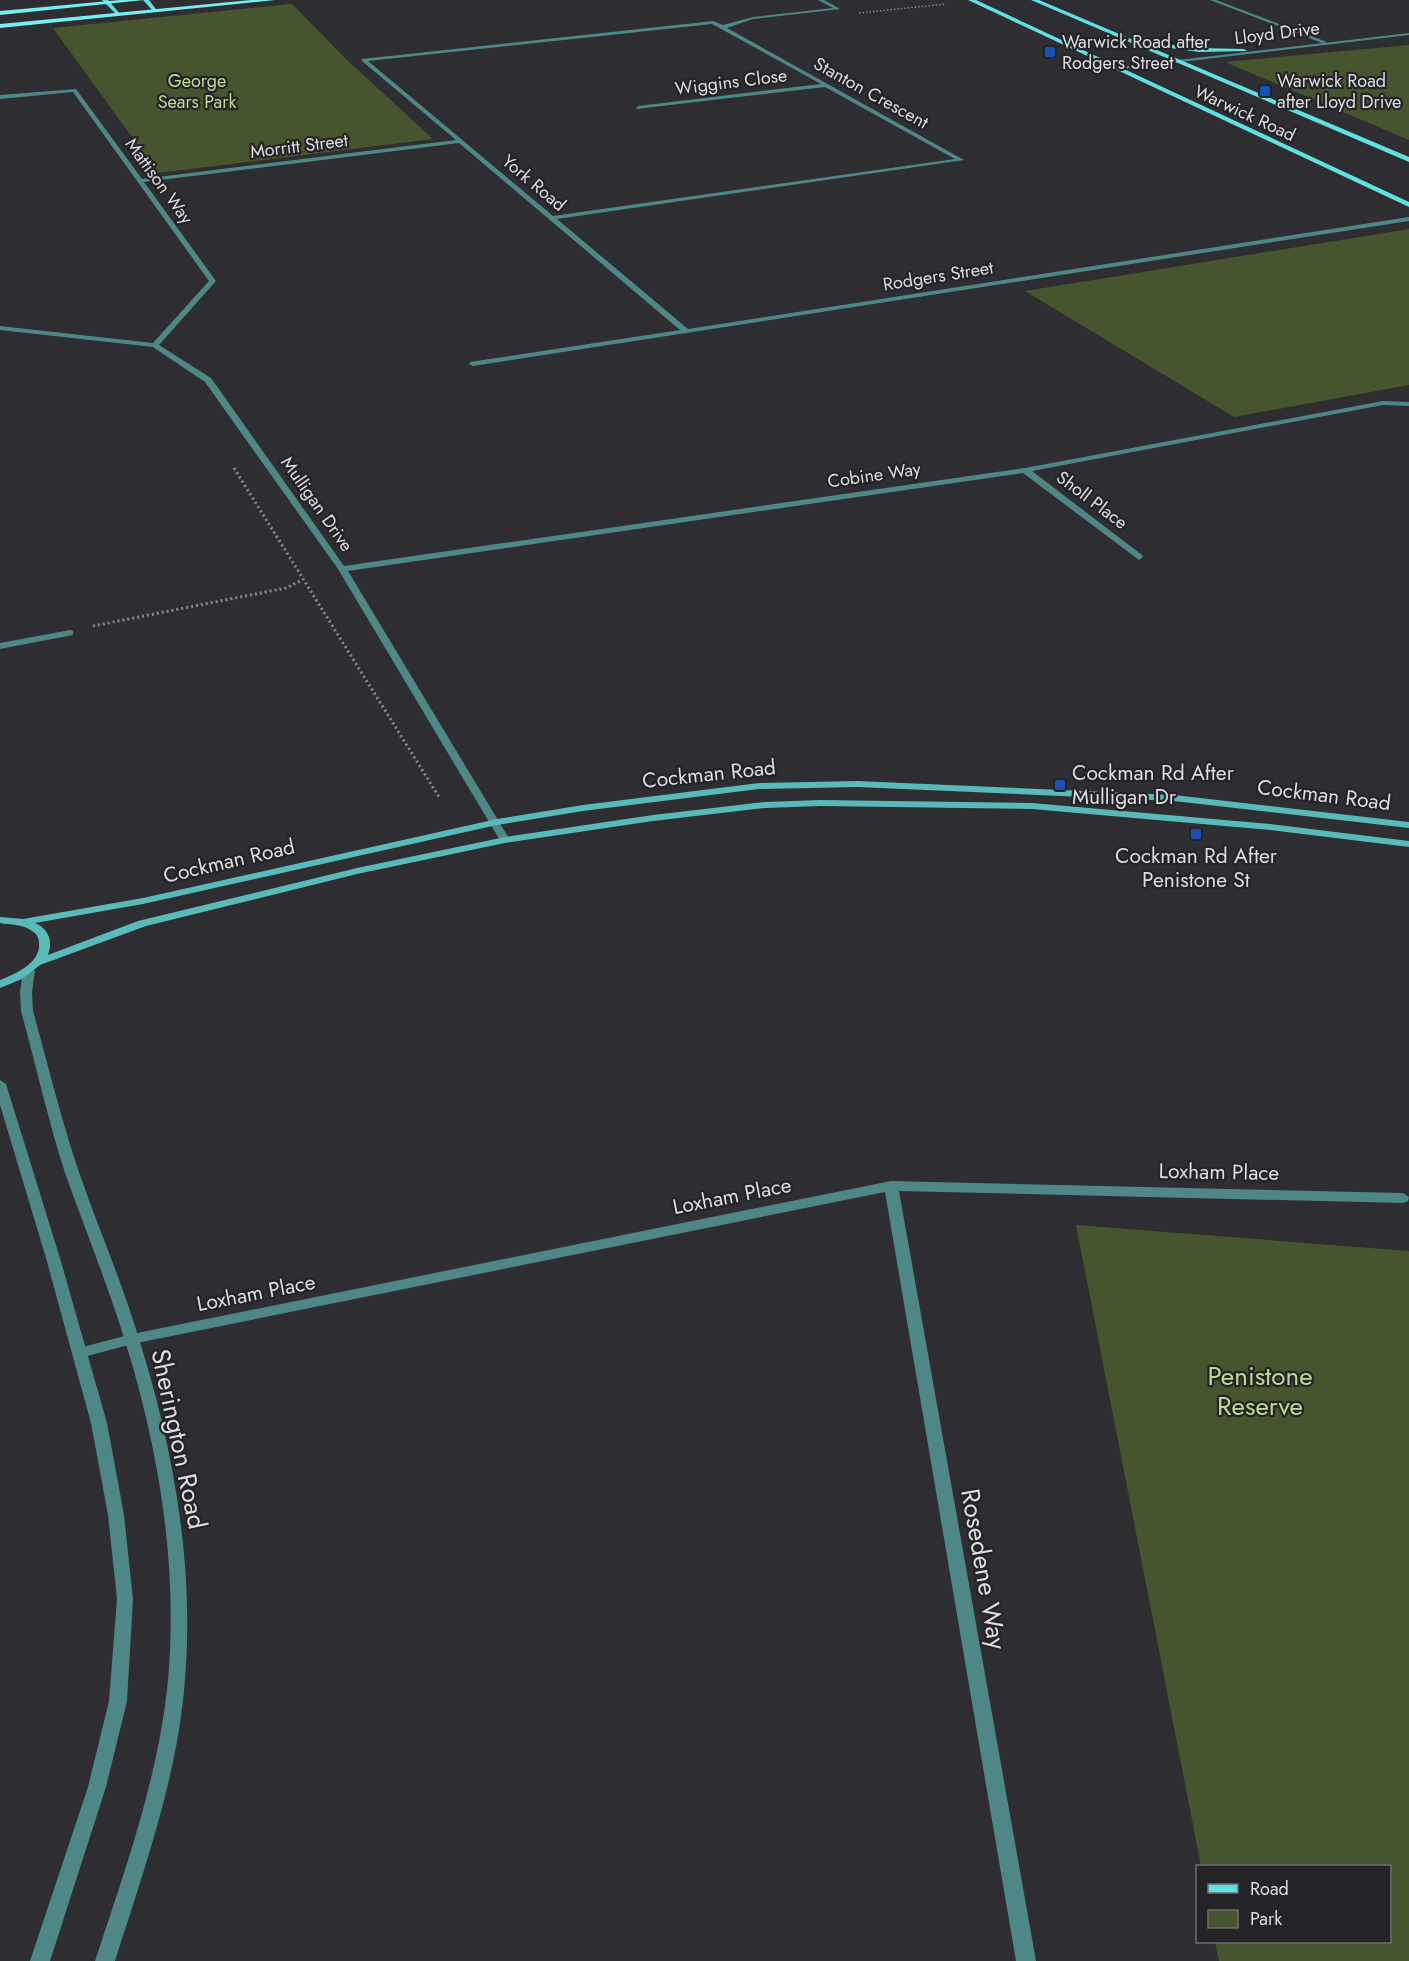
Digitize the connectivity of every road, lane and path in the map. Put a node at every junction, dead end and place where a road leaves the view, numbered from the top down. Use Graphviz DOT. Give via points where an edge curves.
graph roads {
  1 [pos="60,0"];
  2 [pos="143,0"];
  3 [pos="272,0"];
  4 [pos="820,0"];
  5 [pos="970,0"];
  6 [pos="1034,0"];
  7 [pos="1212,0"];
  8 [pos="106,2"];
  9 [pos="946,4"];
  10 [pos="838,9"];
  11 [pos="156,11"];
  12 [pos="0,12"];
  13 [pos="119,14"];
  14 [pos="0,26"];
  15 [pos="723,27"];
  16 [pos="1409,34"];
  17 [pos="1120,37"];
  18 [pos="1324,42"];
  19 [pos="1244,51"];
  20 [pos="364,60"];
  21 [pos="1180,60"];
  22 [pos="1113,68"];
  23 [pos="827,85"];
  24 [pos="0,97"];
  25 [pos="638,108"];
  26 [pos="461,141"];
  27 [pos="1409,160"];
  28 [pos="141,181"];
  29 [pos="1409,205"];
  30 [pos="552,218"];
  31 [pos="1409,219"];
  32 [pos="0,328"];
  33 [pos="685,330"];
  34 [pos="155,345"];
  35 [pos="473,364"];
  36 [pos="1409,404"];
  37 [pos="229,460"];
  38 [pos="1025,470"];
  39 [pos="1139,557"];
  40 [pos="342,569"];
  41 [pos="302,580"];
  42 [pos="70,633"];
  43 [pos="0,646"];
  44 [pos="439,797"];
  45 [pos="496,822"];
  46 [pos="1409,825"];
  47 [pos="505,840"];
  48 [pos="1409,844"];
  49 [pos="0,920"];
  50 [pos="24,922"];
  51 [pos="35,966"];
  52 [pos="0,984"];
  53 [pos="0,1084"];
  54 [pos="891,1186"];
  55 [pos="1403,1198"];
  56 [pos="132,1339"];
  57 [pos="80,1353"];
  58 [pos="40,1961"];
  59 [pos="105,1961"];
  60 [pos="1026,1961"];
  1 -- 12 [label="highway"];
  2 -- 8 [label="highway"];
  2 -- 11 [label="main road"];
  3 -- 11 [label="highway"];
  4 -- 10 [label="street"];
  5 -- 22 [label="main road, Warwick Road"];
  6 -- 17 [label="main road, Warwick Road"];
  7 -- 18 [label="street"];
  8 -- 12 [label="highway"];
  8 -- 13 [label="main road"];
  9 -- 10 [label="path" via="861,13"];
  10 -- 15 [label="street" via="753,18"];
  11 -- 13 [label="highway"];
  13 -- 14 [label="highway"];
  15 -- 20 [label="street, Stanton Crescent" via="713,22"];
  15 -- 23 [label="street, Stanton Crescent"];
  16 -- 18 [label="street, Lloyd Drive"];
  17 -- 19 [label="main road" via="1199,50"];
  17 -- 21 [label="main road, Warwick Road"];
  18 -- 19 [label="street, Lloyd Drive"];
  19 -- 21 [label="street, Lloyd Drive"];
  20 -- 26 [label="street, York Road"];
  21 -- 22 [label="street, Lloyd Drive"];
  21 -- 27 [label="main road, Warwick Road"];
  22 -- 29 [label="main road, Warwick Road"];
  23 -- 25 [label="street, Wiggins Close"];
  23 -- 30 [label="street, Stanton Crescent" via="961,160"];
  24 -- 28 [label="street, Mattison Way" via="74,90"];
  26 -- 28 [label="street, Morritt Street"];
  26 -- 30 [label="street, York Road"];
  28 -- 34 [label="street, Mattison Way" via="213,280"];
  30 -- 33 [label="street, York Road"];
  31 -- 33 [label="street, Rodgers Street"];
  32 -- 34 [label="street, Mulligan Drive"];
  33 -- 35 [label="street, Rodgers Street"];
  34 -- 40 [label="street, Mulligan Drive" via="208,380"];
  36 -- 38 [label="street, Cobine Way" via="1383,403"];
  37 -- 41 [label="path"];
  38 -- 39 [label="street, Sholl Place"];
  38 -- 40 [label="street, Cobine Way"];
  40 -- 45 [label="street, Mulligan Drive"];
  41 -- 42 [label="path" via="286,588 107,621"];
  41 -- 44 [label="path"];
  42 -- 43 [label="street"];
  45 -- 46 [label="main road, Cockman Road" via="759,786 857,784 1174,798"];
  45 -- 47 [label="street, Mulligan Drive"];
  45 -- 50 [label="main road, Cockman Road" via="142,901"];
  47 -- 48 [label="main road, Cockman Road" via="743,808 842,803 1032,806"];
  47 -- 51 [label="main road, Cockman Road" via="184,912 122,930"];
  49 -- 50 [label="main road, Cockman Road"];
  50 -- 51 [label="main road" via="45,938 46,946"];
  51 -- 52 [label="main road, Cockman Road"];
  51 -- 56 [label="street, Sherington Road" via="26,992 27,1011 68,1158"];
  53 -- 57 [label="street"];
  54 -- 55 [label="street, Loxham Place"];
  54 -- 56 [label="street, Loxham Place"];
  54 -- 60 [label="street, Rosedene Way"];
  56 -- 57 [label="street, Loxham Place"];
  56 -- 59 [label="street, Sherington Road" via="162,1456 175,1543 179,1641 169,1732 153,1814"];
  57 -- 58 [label="street" via="99,1423 116,1515 124,1610 116,1711 97,1786"];
}
